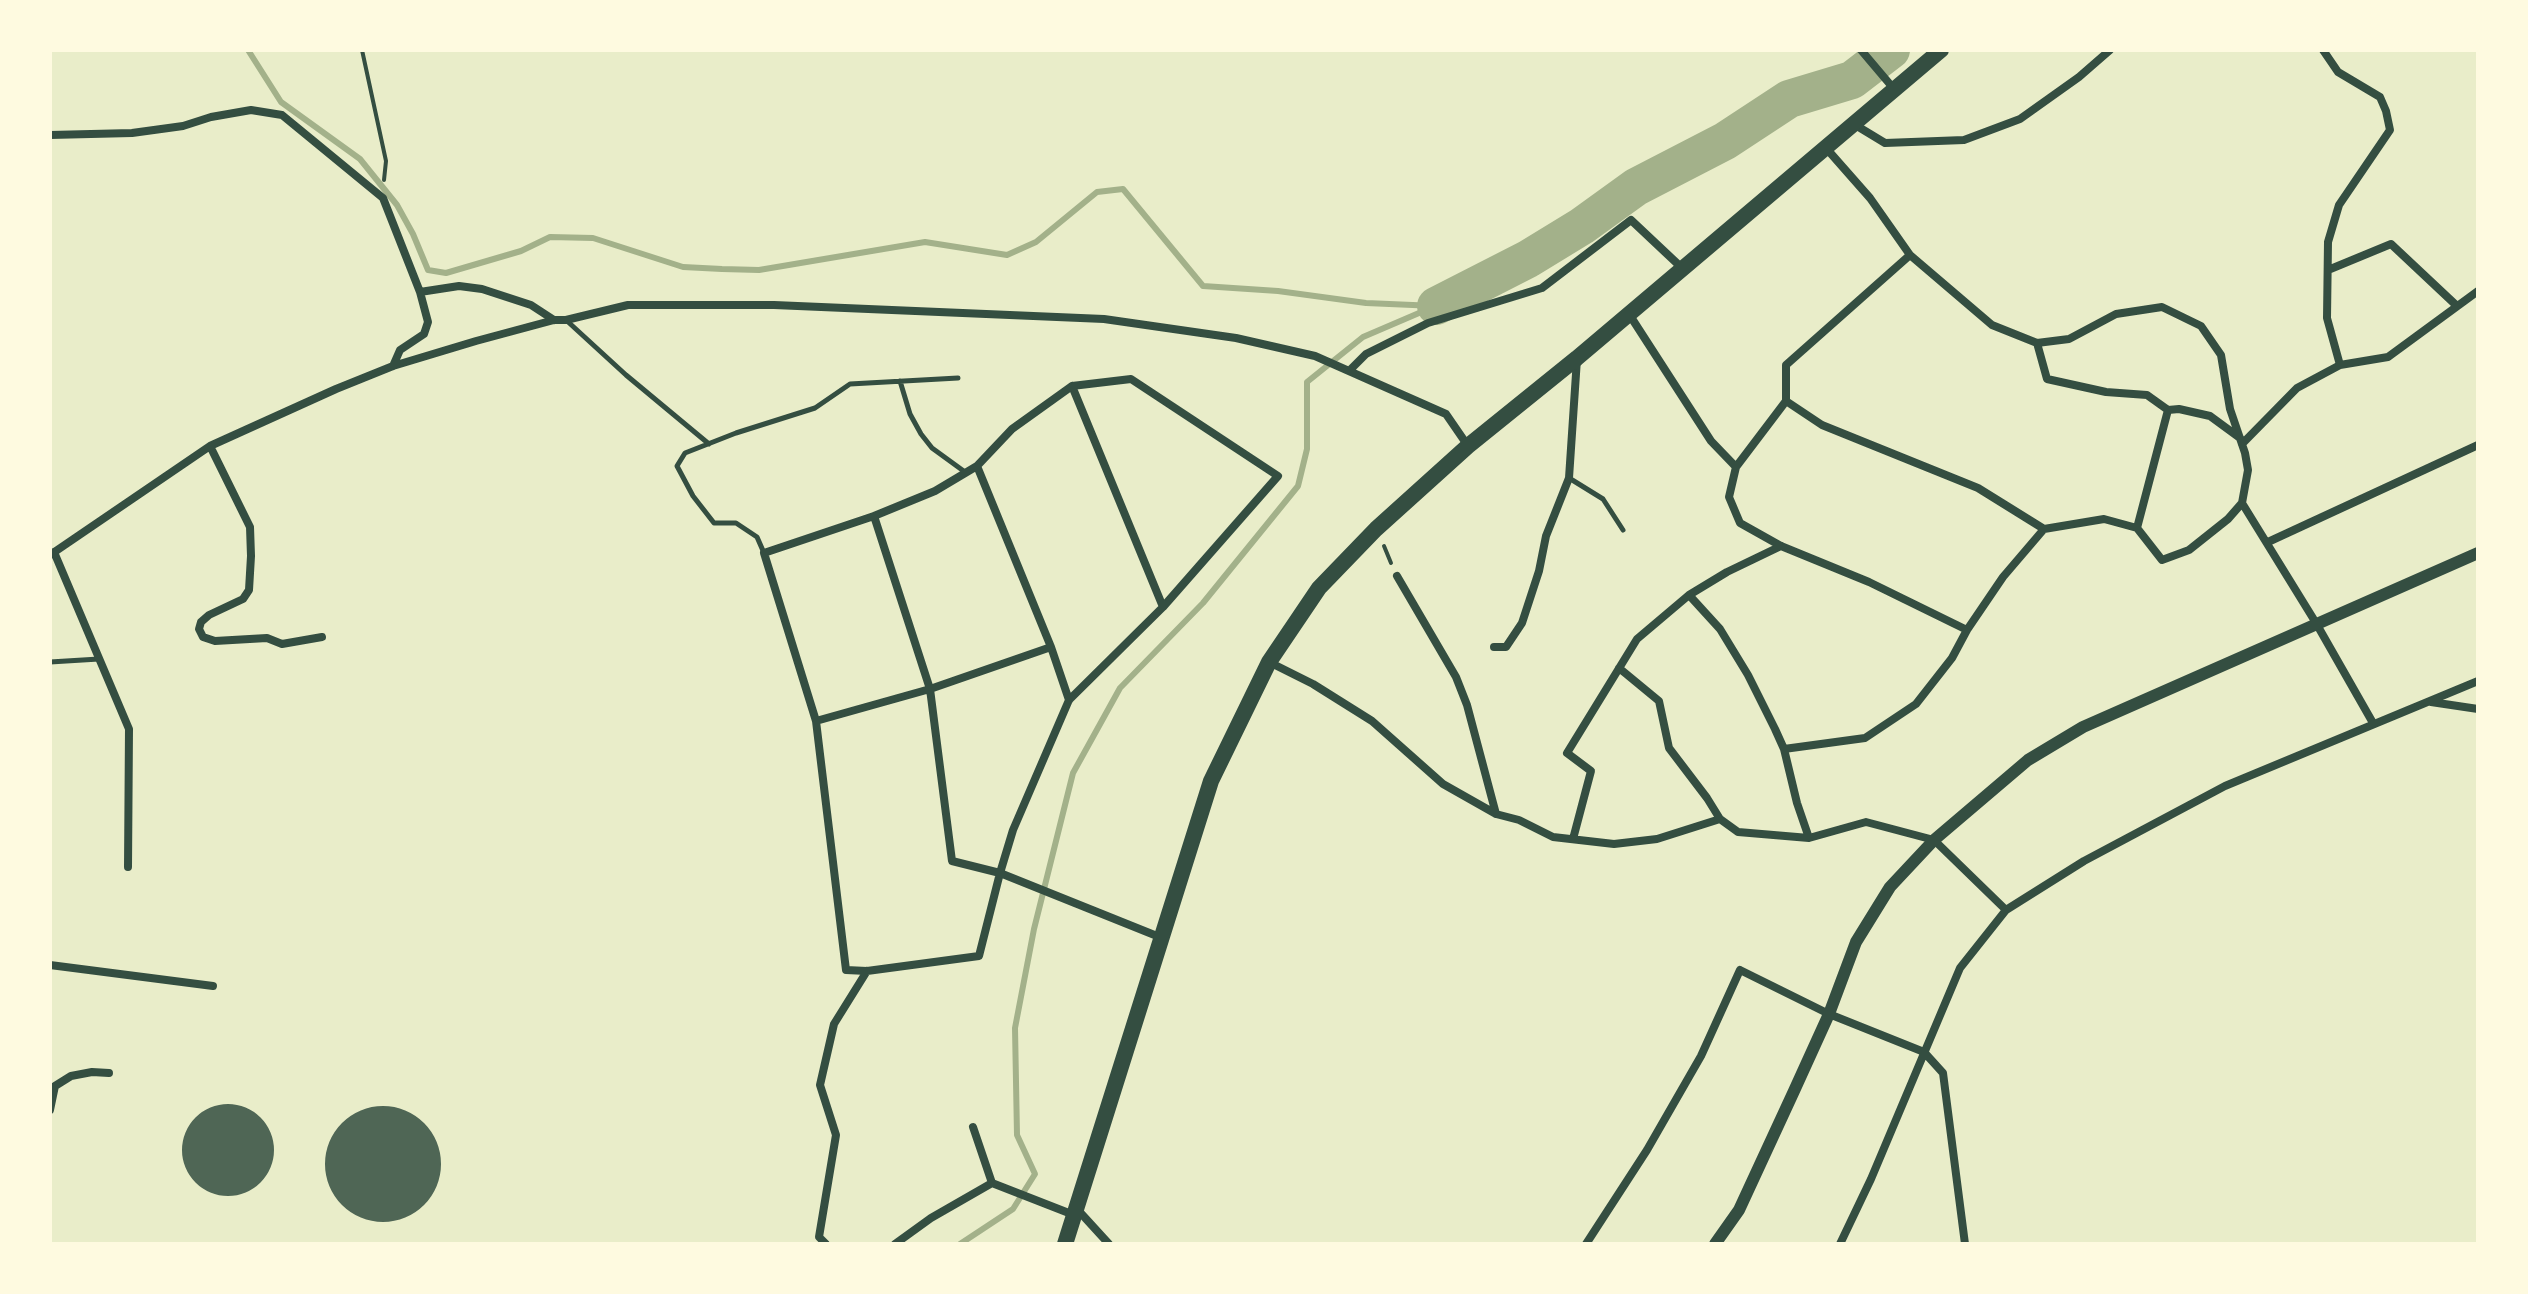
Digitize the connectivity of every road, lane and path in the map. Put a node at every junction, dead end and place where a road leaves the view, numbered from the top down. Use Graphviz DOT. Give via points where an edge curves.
graph roads {
  1 [pos="362,50"];
  2 [pos="1861,50"];
  3 [pos="1941,50"];
  4 [pos="2110,50"];
  5 [pos="2323,50"];
  6 [pos="1894,89"];
  7 [pos="1852,123"];
  8 [pos="50,135"];
  9 [pos="1825,147"];
  10 [pos="383,198"];
  11 [pos="1910,255"];
  12 [pos="1682,268"];
  13 [pos="2328,270"];
  14 [pos="2478,291"];
  15 [pos="420,292"];
  16 [pos="2457,306"];
  17 [pos="1628,312"];
  18 [pos="554,320"];
  19 [pos="566,320"];
  20 [pos="2037,343"];
  21 [pos="1577,358"];
  22 [pos="2340,365"];
  23 [pos="393,366"];
  24 [pos="1350,370"];
  25 [pos="958,378"];
  26 [pos="900,381"];
  27 [pos="1072,386"];
  28 [pos="1786,401"];
  29 [pos="2168,410"];
  30 [pos="2241,441"];
  31 [pos="709,444"];
  32 [pos="2478,445"];
  33 [pos="210,446"];
  34 [pos="1468,446"];
  35 [pos="977,466"];
  36 [pos="1736,467"];
  37 [pos="965,473"];
  38 [pos="1569,478"];
  39 [pos="2242,503"];
  40 [pos="874,516"];
  41 [pos="2137,528"];
  42 [pos="1376,529"];
  43 [pos="2044,529"];
  44 [pos="1623,530"];
  45 [pos="2268,542"];
  46 [pos="1781,546"];
  47 [pos="764,553"];
  48 [pos="2478,553"];
  49 [pos="52,554"];
  50 [pos="1397,576"];
  51 [pos="1689,595"];
  52 [pos="1163,607"];
  53 [pos="2316,623"];
  54 [pos="1967,630"];
  55 [pos="322,637"];
  56 [pos="1051,647"];
  57 [pos="1494,647"];
  58 [pos="100,659"];
  59 [pos="50,662"];
  60 [pos="1269,662"];
  61 [pos="1619,668"];
  62 [pos="2478,681"];
  63 [pos="930,689"];
  64 [pos="1069,700"];
  65 [pos="2431,702"];
  66 [pos="2478,709"];
  67 [pos="816,721"];
  68 [pos="2373,723"];
  69 [pos="1784,749"];
  70 [pos="1496,814"];
  71 [pos="1720,819"];
  72 [pos="1809,838"];
  73 [pos="1573,839"];
  74 [pos="1934,840"];
  75 [pos="128,867"];
  76 [pos="1000,873"];
  77 [pos="2006,910"];
  78 [pos="1163,938"];
  79 [pos="50,965"];
  80 [pos="867,971"];
  81 [pos="213,986"];
  82 [pos="1829,1014"];
  83 [pos="1924,1052"];
  84 [pos="109,1073"];
  85 [pos="50,1110"];
  86 [pos="973,1127"];
  87 [pos="992,1183"];
  88 [pos="1076,1212"];
  89 [pos="826,1244"];
  90 [pos="895,1244"];
  91 [pos="1065,1244"];
  92 [pos="1109,1244"];
  93 [pos="1586,1244"];
  94 [pos="1715,1244"];
  95 [pos="1840,1244"];
  96 [pos="1965,1244"];
  1 -- 10 [label="path" via="386,161"];
  2 -- 6 [label="street"];
  3 -- 6 [label="main road"];
  4 -- 7 [label="street" via="2020,119 1964,140 1885,143"];
  5 -- 13 [label="street" via="2338,72 2380,97 2390,130 2339,205 2328,242"];
  6 -- 7 [label="main road"];
  7 -- 9 [label="main road"];
  8 -- 10 [label="street" via="132,133 251,110 282,115"];
  9 -- 11 [label="street"];
  9 -- 12 [label="main road"];
  10 -- 15 [label="street"];
  11 -- 20 [label="street" via="1992,325"];
  11 -- 28 [label="street" via="1786,365"];
  12 -- 17 [label="main road"];
  12 -- 24 [label="street" via="1631,220 1542,288 1428,323 1366,354"];
  13 -- 16 [label="street" via="2391,244"];
  13 -- 22 [label="street" via="2327,318"];
  14 -- 16 [label="street"];
  15 -- 18 [label="street" via="459,286 482,289 531,305"];
  15 -- 23 [label="street" via="428,322 424,334 400,350"];
  16 -- 22 [label="street" via="2388,357"];
  17 -- 21 [label="main road"];
  17 -- 36 [label="street" via="1711,441"];
  18 -- 19 [label="street"];
  18 -- 23 [label="street"];
  19 -- 24 [label="street" via="628,305 774,305 1104,319 1236,338 1315,356"];
  19 -- 31 [label="lane"];
  20 -- 29 [label="street" via="2047,379 2147,395"];
  20 -- 30 [label="street" via="2069,339 2116,314 2162,307 2201,326 2221,355"];
  21 -- 34 [label="main road"];
  21 -- 38 [label="street"];
  22 -- 30 [label="street" via="2297,388"];
  23 -- 33 [label="street"];
  24 -- 34 [label="street" via="1446,414"];
  25 -- 26 [label="lane"];
  26 -- 31 [label="lane" via="850,384 815,408"];
  26 -- 37 [label="lane" via="921,434"];
  27 -- 35 [label="street" via="1012,429"];
  27 -- 52 [label="street"];
  27 -- 52 [label="street" via="1131,379 1278,476"];
  28 -- 36 [label="street"];
  28 -- 43 [label="street" via="1822,425 1978,488"];
  29 -- 30 [label="street" via="2210,416"];
  29 -- 41 [label="street"];
  30 -- 39 [label="street" via="2248,470"];
  31 -- 47 [label="lane" via="685,453 677,466 714,523 736,523 757,537"];
  32 -- 45 [label="street"];
  33 -- 49 [label="street"];
  33 -- 55 [label="street" via="250,527 251,556 249,590 243,599 201,622 203,637 267,638 282,644"];
  34 -- 42 [label="main road"];
  35 -- 37 [label="street"];
  35 -- 56 [label="street"];
  36 -- 46 [label="street" via="1729,497 1740,523"];
  37 -- 40 [label="street"];
  38 -- 44 [label="lane" via="1603,499"];
  38 -- 57 [label="street" via="1522,623 1506,647"];
  39 -- 41 [label="street" via="2189,550 2162,560"];
  39 -- 45 [label="street"];
  40 -- 47 [label="street"];
  40 -- 63 [label="street"];
  41 -- 43 [label="street" via="2104,519"];
  42 -- 50 [label="path"];
  42 -- 60 [label="main road" via="1319,588"];
  43 -- 54 [label="street"];
  45 -- 53 [label="street"];
  46 -- 51 [label="street"];
  46 -- 54 [label="street"];
  47 -- 67 [label="street"];
  48 -- 53 [label="street"];
  49 -- 58 [label="street"];
  50 -- 70 [label="street" via="1456,677"];
  51 -- 61 [label="street" via="1637,639"];
  51 -- 69 [label="street" via="1720,629"];
  52 -- 64 [label="street"];
  53 -- 68 [label="street"];
  53 -- 74 [label="street" via="2083,727 2028,760"];
  54 -- 69 [label="street" via="1916,704 1865,738"];
  56 -- 63 [label="street"];
  56 -- 64 [label="street"];
  58 -- 59 [label="lane"];
  58 -- 75 [label="street" via="129,729"];
  60 -- 70 [label="street" via="1372,721 1443,784"];
  60 -- 78 [label="main road" via="1211,781"];
  61 -- 71 [label="street" via="1659,701 1669,748"];
  61 -- 73 [label="street" via="1567,753 1591,771"];
  62 -- 65 [label="street"];
  63 -- 67 [label="street"];
  63 -- 76 [label="street" via="952,861"];
  64 -- 76 [label="street"];
  65 -- 66 [label="street"];
  65 -- 68 [label="street"];
  67 -- 80 [label="street" via="846,970"];
  68 -- 77 [label="street" via="2225,786 2084,861"];
  69 -- 72 [label="street"];
  70 -- 73 [label="street" via="1553,837"];
  71 -- 72 [label="street" via="1738,832"];
  71 -- 73 [label="street" via="1657,839 1614,844"];
  72 -- 74 [label="street" via="1866,822"];
  74 -- 77 [label="street"];
  74 -- 82 [label="street" via="1890,887 1856,942"];
  76 -- 78 [label="street"];
  76 -- 80 [label="street" via="979,956"];
  77 -- 83 [label="street" via="1960,968"];
  78 -- 88 [label="main road"];
  79 -- 81 [label="street"];
  80 -- 89 [label="street" via="834,1024 820,1085 836,1135 819,1237"];
  82 -- 83 [label="street"];
  82 -- 93 [label="street" via="1740,970 1701,1056"];
  82 -- 94 [label="street" via="1739,1210"];
  83 -- 95 [label="street"];
  83 -- 96 [label="street" via="1943,1073"];
  84 -- 85 [label="street" via="71,1076 55,1086"];
  86 -- 87 [label="street"];
  87 -- 88 [label="street"];
  87 -- 90 [label="street"];
  88 -- 91 [label="main road"];
  88 -- 92 [label="street"];
}
